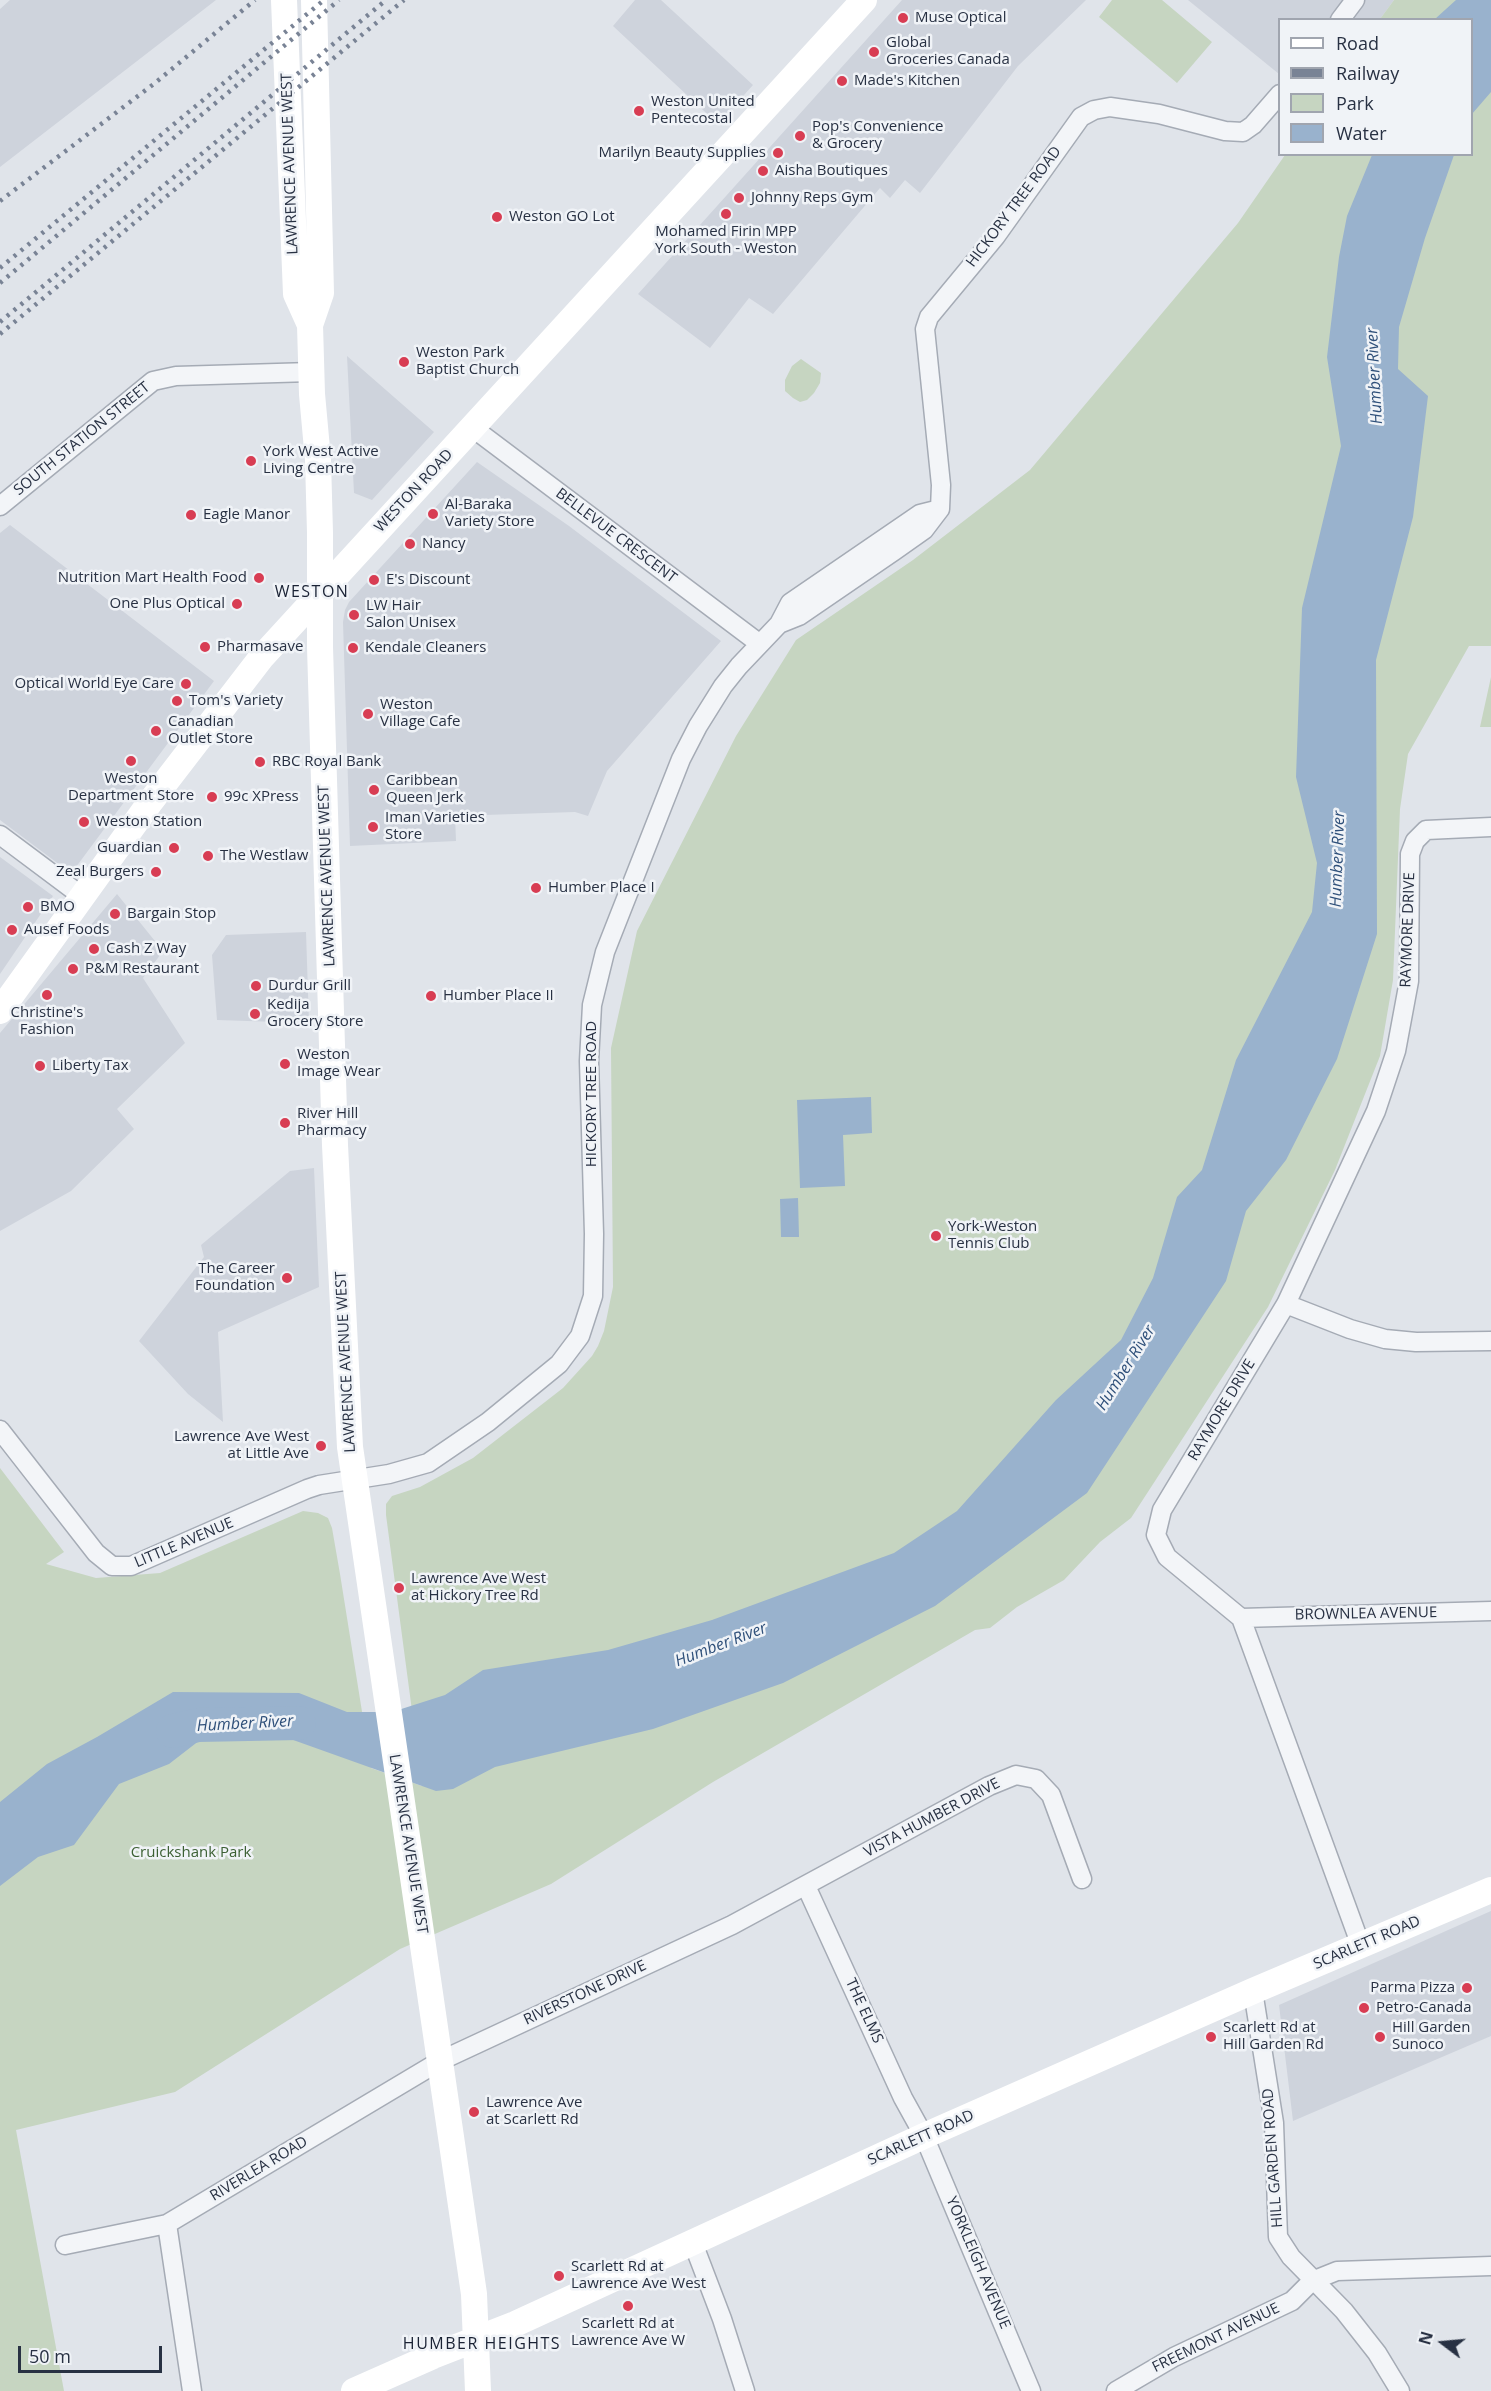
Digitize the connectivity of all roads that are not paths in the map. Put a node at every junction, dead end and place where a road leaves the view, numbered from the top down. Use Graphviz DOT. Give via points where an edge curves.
graph roads {
  1 [pos="284,0"];
  2 [pos="315,0"];
  3 [pos="864,0"];
  4 [pos="1355,0"];
  5 [pos="1342,18"];
  6 [pos="1278,96"];
  7 [pos="310,325"];
  8 [pos="311,372"];
  9 [pos="473,428"];
  10 [pos="0,506"];
  11 [pos="320,594"];
  12 [pos="760,644"];
  13 [pos="1491,827"];
  14 [pos="0,835"];
  15 [pos="83,897"];
  16 [pos="0,1011"];
  17 [pos="1286,1304"];
  18 [pos="1491,1341"];
  19 [pos="0,1430"];
  20 [pos="354,1479"];
  21 [pos="1491,1611"];
  22 [pos="1241,1618"];
  23 [pos="1082,1879"];
  24 [pos="806,1886"];
  25 [pos="1491,1890"];
  26 [pos="732,1926"];
  27 [pos="1361,1946"];
  28 [pos="1253,1990"];
  29 [pos="440,2061"];
  30 [pos="924,2136"];
  31 [pos="167,2224"];
  32 [pos="693,2243"];
  33 [pos="65,2245"];
  34 [pos="1491,2266"];
  35 [pos="1312,2281"];
  36 [pos="476,2340"];
  37 [pos="192,2391"];
  38 [pos="354,2391"];
  39 [pos="478,2391"];
  40 [pos="745,2391"];
  41 [pos="1031,2391"];
  42 [pos="1116,2391"];
  43 [pos="1401,2391"];
  1 -- 7 [label="main road, LAWRENCE AVENUE WEST" via="296,294"];
  2 -- 7 [label="main road, LAWRENCE AVENUE WEST" via="321,293"];
  3 -- 9 [label="main road, WESTON ROAD"];
  4 -- 5 [label="street"];
  6 -- 12 [label="street, HICKORY TREE ROAD" via="1243,132 1110,108 1081,117 996,236 928,317 925,329 940,509 924,530 799,616 779,624"];
  7 -- 8 [label="main road, LAWRENCE AVENUE WEST"];
  8 -- 10 [label="street, SOUTH STATION STREET" via="176,376 153,381"];
  8 -- 11 [label="main road, LAWRENCE AVENUE WEST" via="318,460"];
  9 -- 11 [label="main road, WESTON ROAD"];
  9 -- 12 [label="street, BELLEVUE CRESCENT"];
  11 -- 15 [label="main road, WESTON ROAD" via="238,687"];
  11 -- 20 [label="main road, LAWRENCE AVENUE WEST" via="335,1145 346,1398"];
  12 -- 20 [label="street, HICKORY TREE ROAD" via="723,686 689,744 598,975 589,1061 594,1278 591,1306 580,1336 544,1378 447,1451 410,1469"];
  13 -- 17 [label="street, RAYMORE DRIVE" via="1426,830 1415,841 1410,854 1409,981 1396,1051 1376,1111"];
  14 -- 15 [label="street"];
  15 -- 16 [label="main road, WESTON ROAD"];
  17 -- 18 [label="street" via="1385,1339"];
  17 -- 22 [label="street, RAYMORE DRIVE" via="1162,1510 1156,1535 1167,1557"];
  19 -- 20 [label="street, LITTLE AVENUE" via="96,1553 120,1568 307,1490"];
  20 -- 29 [label="main road, LAWRENCE AVENUE WEST"];
  21 -- 22 [label="street, BROWNLEA AVENUE"];
  22 -- 27 [label="street"];
  23 -- 24 [label="street, VISTA HUMBER DRIVE" via="1051,1795 1036,1779 1016,1775 988,1786"];
  24 -- 26 [label="street, VISTA HUMBER DRIVE"];
  24 -- 30 [label="street, THE ELMS"];
  25 -- 27 [label="main road, SCARLETT ROAD"];
  26 -- 29 [label="street, RIVERSTONE DRIVE"];
  27 -- 28 [label="main road, SCARLETT ROAD"];
  28 -- 30 [label="main road, SCARLETT ROAD"];
  28 -- 35 [label="street, HILL GARDEN ROAD" via="1274,2123 1278,2237"];
  29 -- 31 [label="street, RIVERLEA ROAD"];
  29 -- 36 [label="main road, LAWRENCE AVENUE WEST" via="474,2294"];
  30 -- 32 [label="main road, SCARLETT ROAD"];
  30 -- 41 [label="street, YORKLEIGH AVENUE"];
  31 -- 33 [label="street, RIVERLEA ROAD"];
  31 -- 37 [label="street"];
  32 -- 36 [label="main road, SCARLETT ROAD"];
  32 -- 40 [label="street"];
  34 -- 35 [label="street, FREEMONT AVENUE" via="1337,2271"];
  35 -- 42 [label="street, FREEMONT AVENUE" via="1292,2301 1174,2357"];
  35 -- 43 [label="street, HILL GARDEN ROAD" via="1344,2310"];
  36 -- 38 [label="main road, SCARLETT ROAD"];
  36 -- 39 [label="main road, LAWRENCE AVENUE WEST"];
}
